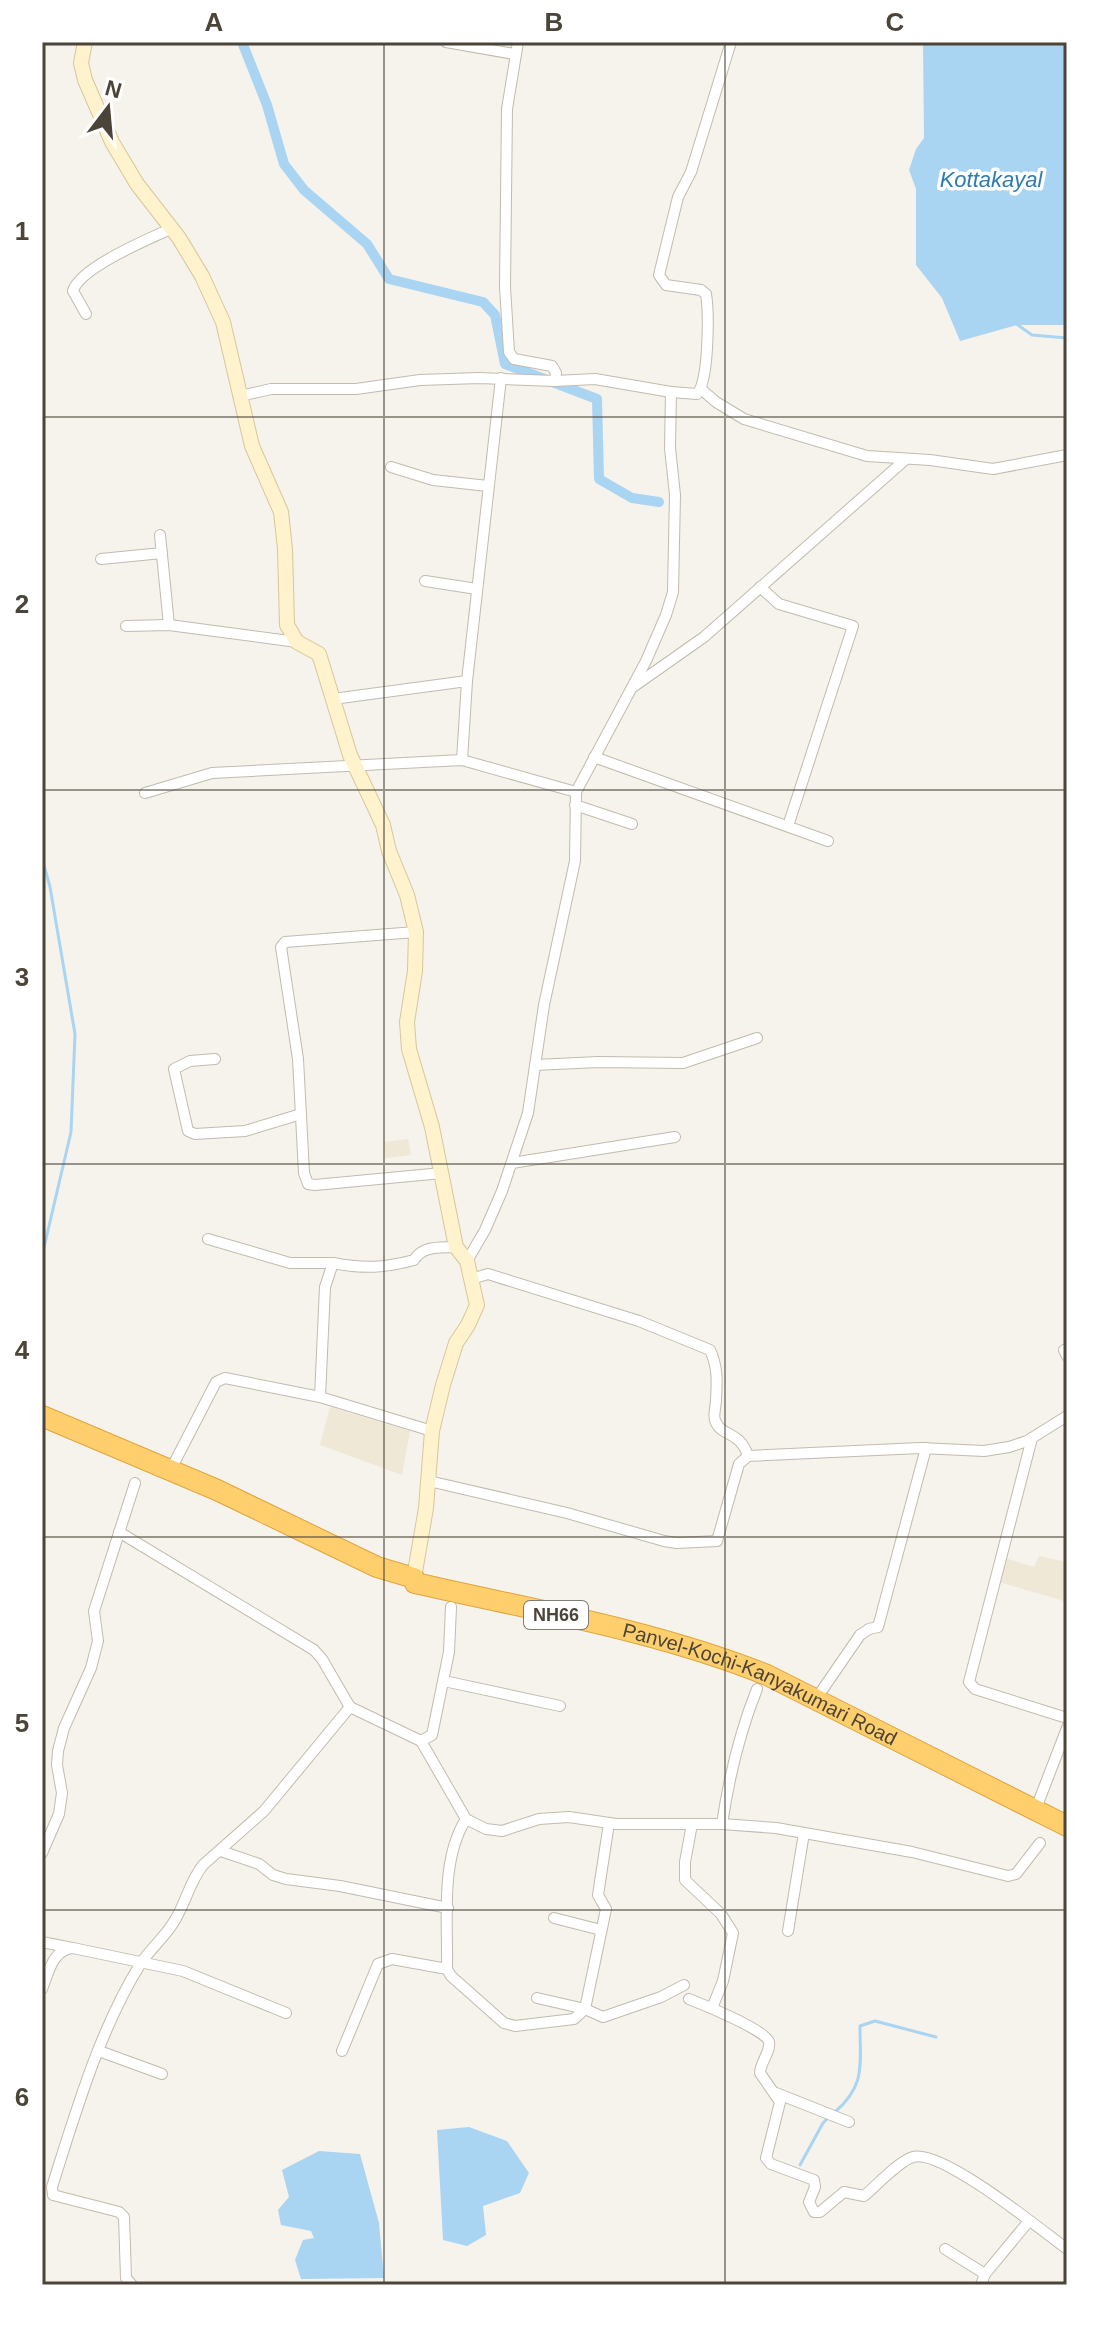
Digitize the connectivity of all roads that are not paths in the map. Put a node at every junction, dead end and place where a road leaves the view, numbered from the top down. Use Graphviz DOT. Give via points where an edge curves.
graph roads {
  1 [pos="85,42"];
  2 [pos="446,42"];
  3 [pos="518,42"];
  4 [pos="731,42"];
  5 [pos="514,54"];
  6 [pos="173,228"];
  7 [pos="86,314"];
  8 [pos="501,378"];
  9 [pos="555,381"];
  10 [pos="701,389"];
  11 [pos="671,392"];
  12 [pos="240,396"];
  13 [pos="1067,455"];
  14 [pos="906,459"];
  15 [pos="391,467"];
  16 [pos="488,486"];
  17 [pos="160,535"];
  18 [pos="162,553"];
  19 [pos="101,559"];
  20 [pos="425,581"];
  21 [pos="760,587"];
  22 [pos="477,589"];
  23 [pos="169,625"];
  24 [pos="126,626"];
  25 [pos="297,642"];
  26 [pos="467,681"];
  27 [pos="633,687"];
  28 [pos="333,699"];
  29 [pos="594,757"];
  30 [pos="462,760"];
  31 [pos="355,766"];
  32 [pos="576,792"];
  33 [pos="145,793"];
  34 [pos="575,805"];
  35 [pos="632,824"];
  36 [pos="788,826"];
  37 [pos="828,841"];
  38 [pos="416,932"];
  39 [pos="757,1038"];
  40 [pos="215,1059"];
  41 [pos="535,1065"];
  42 [pos="301,1114"];
  43 [pos="675,1137"];
  44 [pos="512,1163"];
  45 [pos="442,1173"];
  46 [pos="208,1239"];
  47 [pos="456,1247"];
  48 [pos="467,1261"];
  49 [pos="333,1263"];
  50 [pos="471,1279"];
  51 [pos="320,1397"];
  52 [pos="42,1416"];
  53 [pos="1067,1416"];
  54 [pos="432,1431"];
  55 [pos="1032,1438"];
  56 [pos="926,1448"];
  57 [pos="748,1456"];
  58 [pos="170,1471"];
  59 [pos="429,1481"];
  60 [pos="135,1483"];
  61 [pos="119,1532"];
  62 [pos="414,1578"];
  63 [pos="451,1607"];
  64 [pos="444,1681"];
  65 [pos="757,1689"];
  66 [pos="816,1699"];
  67 [pos="560,1706"];
  68 [pos="350,1707"];
  69 [pos="1067,1718"];
  70 [pos="1067,1728"];
  71 [pos="421,1741"];
  72 [pos="1035,1811"];
  73 [pos="466,1819"];
  74 [pos="609,1823"];
  75 [pos="692,1824"];
  76 [pos="722,1824"];
  77 [pos="1067,1826"];
  78 [pos="804,1833"];
  79 [pos="1040,1843"];
  80 [pos="221,1851"];
  81 [pos="42,1853"];
  82 [pos="448,1908"];
  83 [pos="554,1918"];
  84 [pos="601,1930"];
  85 [pos="788,1931"];
  86 [pos="42,1942"];
  87 [pos="73,1948"];
  88 [pos="142,1961"];
  89 [pos="447,1969"];
  90 [pos="684,1985"];
  91 [pos="42,1989"];
  92 [pos="537,1998"];
  93 [pos="689,1999"];
  94 [pos="712,2008"];
  95 [pos="585,2009"];
  96 [pos="286,2013"];
  97 [pos="99,2051"];
  98 [pos="342,2051"];
  99 [pos="162,2074"];
  100 [pos="776,2093"];
  101 [pos="849,2122"];
  102 [pos="42,2189"];
  103 [pos="53,2195"];
  104 [pos="1029,2221"];
  105 [pos="945,2249"];
  106 [pos="1067,2249"];
  107 [pos="983,2280"];
  108 [pos="132,2285"];
  1 -- 6 [label="main road" via="85,80 112,142"];
  2 -- 5 [label="street"];
  3 -- 5 [label="street"];
  4 -- 10 [label="street" via="691,172 678,197 659,275 666,285 706,294"];
  5 -- 9 [label="street" via="507,109 509,352 514,359 552,366"];
  6 -- 7 [label="street" via="79,279 73,291"];
  6 -- 12 [label="main road" via="223,322"];
  8 -- 9 [label="street"];
  8 -- 12 [label="street" via="420,380 356,389 271,389"];
  8 -- 16 [label="street"];
  9 -- 11 [label="street" via="603,380"];
  10 -- 11 [label="street" via="697,394"];
  10 -- 14 [label="street" via="757,424 867,456"];
  11 -- 27 [label="street" via="673,592"];
  12 -- 25 [label="main road" via="257,461 281,512 285,614"];
  13 -- 14 [label="street" via="993,469"];
  14 -- 21 [label="street"];
  15 -- 16 [label="street" via="433,480"];
  16 -- 22 [label="street"];
  17 -- 18 [label="street"];
  18 -- 19 [label="street"];
  18 -- 23 [label="street"];
  20 -- 22 [label="street"];
  21 -- 27 [label="street" via="704,637"];
  21 -- 36 [label="street" via="779,604 853,626"];
  22 -- 26 [label="street"];
  23 -- 24 [label="street"];
  23 -- 25 [label="street"];
  25 -- 28 [label="main road" via="319,654"];
  26 -- 28 [label="street"];
  26 -- 30 [label="street"];
  27 -- 29 [label="street"];
  28 -- 31 [label="main road"];
  29 -- 32 [label="street"];
  29 -- 36 [label="street"];
  30 -- 31 [label="street"];
  30 -- 32 [label="street"];
  31 -- 33 [label="street" via="212,773"];
  31 -- 38 [label="main road" via="383,825"];
  32 -- 34 [label="street"];
  34 -- 35 [label="street"];
  34 -- 41 [label="street" via="575,861"];
  36 -- 37 [label="street"];
  38 -- 42 [label="street" via="282,944"];
  38 -- 45 [label="main road" via="409,1049"];
  39 -- 41 [label="street" via="683,1063"];
  40 -- 42 [label="street" via="174,1069 188,1131 245,1131"];
  41 -- 44 [label="street" via="528,1113"];
  42 -- 45 [label="street" via="308,1184"];
  43 -- 44 [label="street"];
  44 -- 48 [label="street"];
  45 -- 47 [label="main road"];
  46 -- 49 [label="street" via="290,1263"];
  47 -- 48 [label="main road"];
  47 -- 49 [label="street" via="426,1249 414,1260 388,1266 360,1269"];
  48 -- 50 [label="main road"];
  49 -- 51 [label="street" via="325,1287"];
  50 -- 54 [label="main road" via="477,1305 450,1360"];
  50 -- 57 [label="street" via="488,1274 639,1321 710,1350 717,1379 715,1419 722,1431 737,1436"];
  51 -- 54 [label="street"];
  51 -- 58 [label="street" via="218,1380"];
  52 -- 58 [label="highway, Panvel-Kochi-Kanyakumari Road / NH66"];
  53 -- 55 [label="street"];
  54 -- 59 [label="main road"];
  55 -- 56 [label="street" via="984,1451"];
  55 -- 69 [label="street" via="969,1682 975,1689"];
  56 -- 57 [label="street"];
  56 -- 66 [label="street" via="878,1627 860,1635"];
  57 -- 59 [label="street" via="739,1464 717,1541 664,1541"];
  58 -- 62 [label="highway, Panvel-Kochi-Kanyakumari Road / NH66" via="377,1567"];
  59 -- 62 [label="main road"];
  60 -- 61 [label="street"];
  61 -- 68 [label="street" via="314,1650"];
  61 -- 81 [label="street" via="94,1611 98,1641 91,1668 58,1751 59,1814"];
  62 -- 66 [label="highway, Panvel-Kochi-Kanyakumari Road / NH66" via="415,1583 723,1657"];
  63 -- 64 [label="street"];
  64 -- 67 [label="street"];
  64 -- 71 [label="street" via="433,1732"];
  65 -- 76 [label="street" via="737,1743"];
  66 -- 72 [label="highway, Panvel-Kochi-Kanyakumari Road / NH66"];
  68 -- 71 [label="street"];
  68 -- 80 [label="street" via="264,1811"];
  70 -- 72 [label="street"];
  71 -- 73 [label="street"];
  72 -- 77 [label="highway, Panvel-Kochi-Kanyakumari Road / NH66"];
  73 -- 74 [label="street" via="498,1831 539,1819"];
  73 -- 82 [label="street" via="451,1861"];
  74 -- 75 [label="street"];
  74 -- 84 [label="street" via="598,1895 606,1909"];
  75 -- 76 [label="street"];
  75 -- 94 [label="street" via="685,1880 733,1933"];
  76 -- 78 [label="street"];
  78 -- 79 [label="street" via="1008,1876 1016,1874"];
  78 -- 85 [label="street"];
  80 -- 82 [label="street" via="286,1879"];
  80 -- 88 [label="street" via="196,1874 177,1917"];
  82 -- 89 [label="street"];
  83 -- 84 [label="street"];
  84 -- 95 [label="street"];
  86 -- 87 [label="street"];
  87 -- 88 [label="street"];
  87 -- 91 [label="street" via="53,1960"];
  88 -- 96 [label="street" via="183,1971"];
  88 -- 97 [label="street"];
  89 -- 95 [label="street" via="507,2024 574,2019"];
  89 -- 98 [label="street" via="392,1959 378,1964"];
  90 -- 95 [label="street" via="603,2017"];
  92 -- 95 [label="street"];
  93 -- 94 [label="street"];
  94 -- 100 [label="street" via="768,2039 760,2073"];
  97 -- 99 [label="street"];
  97 -- 103 [label="street" via="74,2116"];
  100 -- 101 [label="street"];
  100 -- 104 [label="street" via="780,2108 766,2158 814,2180 809,2202 814,2212 844,2192 864,2196 908,2159 925,2156"];
  102 -- 103 [label="street"];
  103 -- 108 [label="street" via="124,2217 126,2278"];
  104 -- 106 [label="street"];
  104 -- 107 [label="street"];
  105 -- 107 [label="street"];
}
